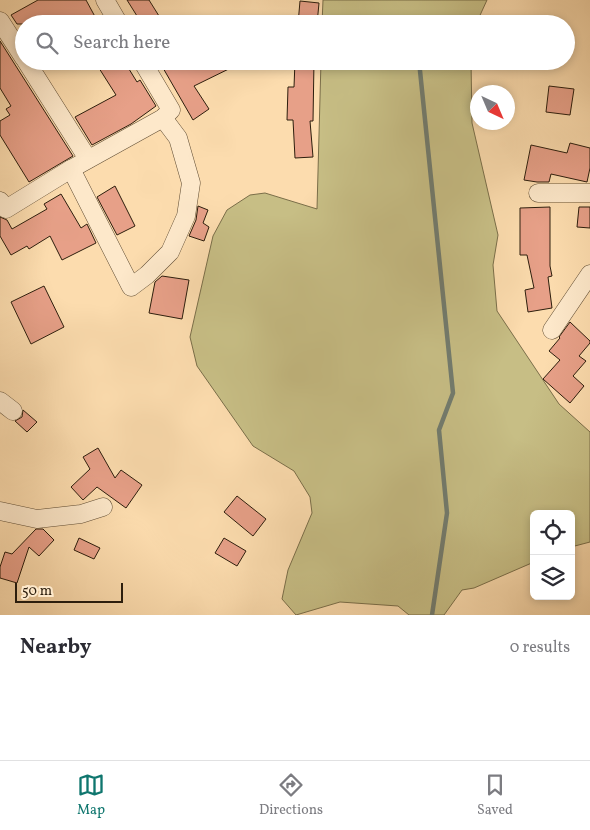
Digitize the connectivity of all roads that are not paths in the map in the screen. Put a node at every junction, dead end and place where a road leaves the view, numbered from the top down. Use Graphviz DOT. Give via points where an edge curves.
graph roads {
  1 [pos="105,0"];
  2 [pos="114,15"];
  3 [pos="0,21"];
  4 [pos="15,44"];
  5 [pos="31,70"];
  6 [pos="147,70"];
  7 [pos="163,118"];
  8 [pos="88,159"];
  9 [pos="71,169"];
  10 [pos="538,193"];
  11 [pos="590,193"];
  12 [pos="2,207"];
  13 [pos="590,274"];
  14 [pos="552,330"];
  15 [pos="103,507"];
  16 [pos="0,511"];
  1 -- 2 [label="street"];
  3 -- 4 [label="street"];
  5 -- 8 [label="street"];
  6 -- 7 [label="street" via="171,110"];
  7 -- 8 [label="street"];
  7 -- 9 [label="street" via="178,138 191,183 186,216 170,252 131,287"];
  8 -- 9 [label="street"];
  9 -- 12 [label="street"];
  10 -- 11 [label="street"];
  13 -- 14 [label="street"];
  15 -- 16 [label="street" via="81,514 37,519"];
}
